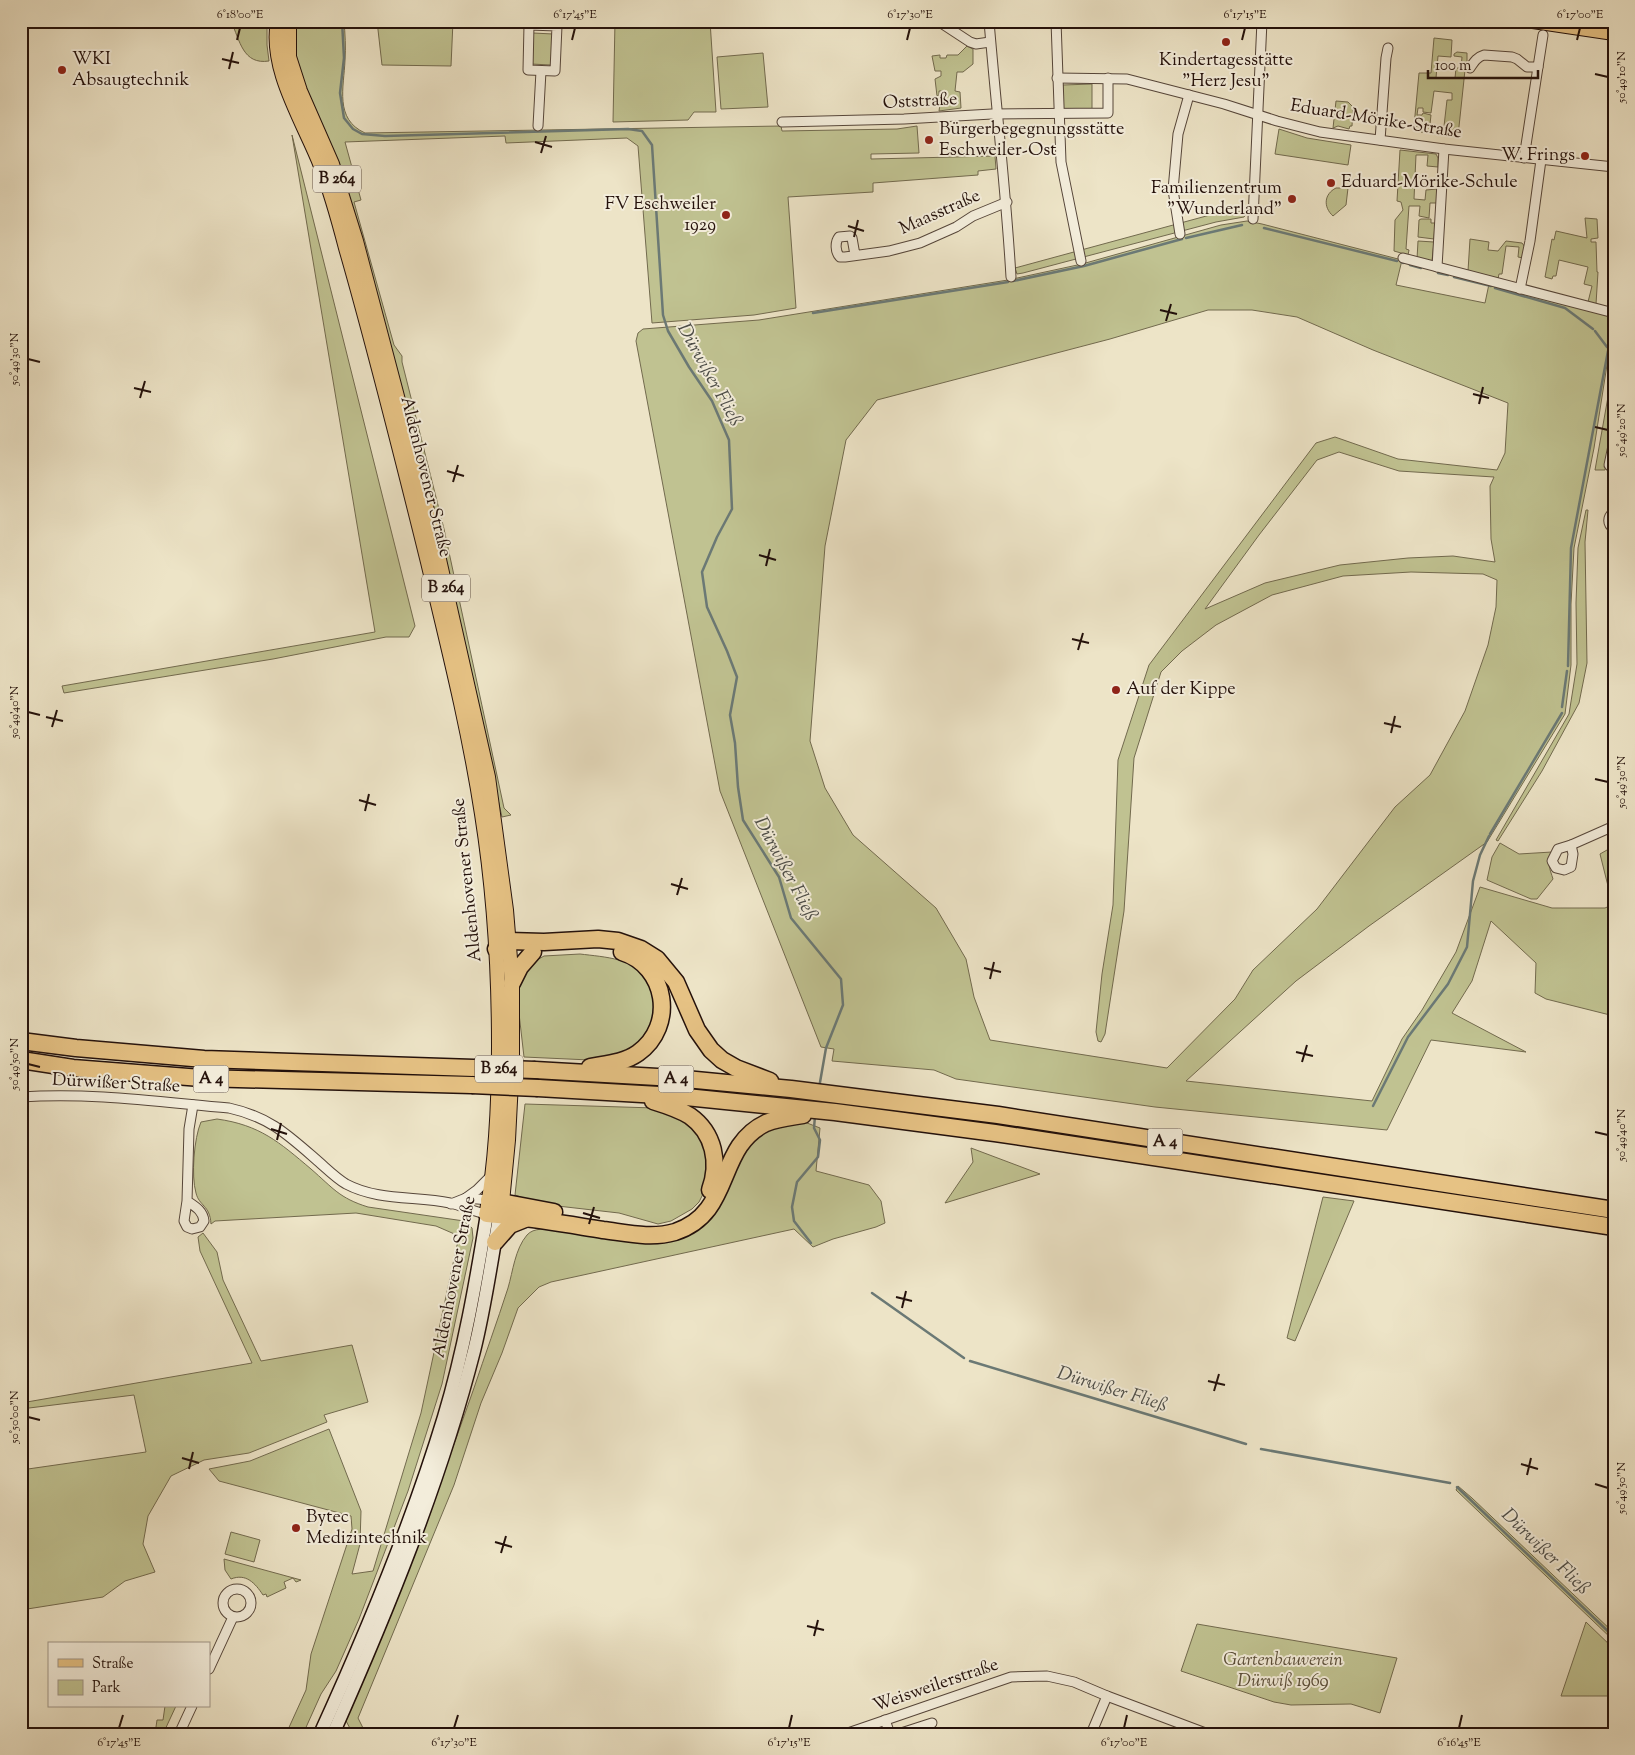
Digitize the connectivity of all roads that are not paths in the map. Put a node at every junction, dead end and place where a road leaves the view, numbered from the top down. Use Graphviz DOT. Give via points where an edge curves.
graph roads {
  1 [pos="278,21"];
  2 [pos="289,21"];
  3 [pos="938,21"];
  4 [pos="989,21"];
  5 [pos="1056,21"];
  6 [pos="1262,21"];
  7 [pos="542,24"];
  8 [pos="1541,27"];
  9 [pos="1614,33"];
  10 [pos="990,42"];
  11 [pos="1388,48"];
  12 [pos="1538,67"];
  13 [pos="1470,68"];
  14 [pos="541,71"];
  15 [pos="1057,78"];
  16 [pos="1108,78"];
  17 [pos="1189,95"];
  18 [pos="1060,113"];
  19 [pos="997,114"];
  20 [pos="1258,114"];
  21 [pos="782,122"];
  22 [pos="538,126"];
  23 [pos="1380,140"];
  24 [pos="1444,149"];
  25 [pos="1524,158"];
  26 [pos="1541,160"];
  27 [pos="1614,167"];
  28 [pos="1007,202"];
  29 [pos="1253,219"];
  30 [pos="1180,234"];
  31 [pos="855,256"];
  32 [pos="1403,258"];
  33 [pos="1081,261"];
  34 [pos="1437,268"];
  35 [pos="1011,277"];
  36 [pos="1520,289"];
  37 [pos="1614,312"];
  38 [pos="1614,441"];
  39 [pos="1614,470"];
  40 [pos="1614,512"];
  41 [pos="1614,529"];
  42 [pos="1614,826"];
  43 [pos="1571,845"];
  44 [pos="505,948"];
  45 [pos="533,952"];
  46 [pos="512,983"];
  47 [pos="21,1041"];
  48 [pos="21,1060"];
  49 [pos="561,1072"];
  50 [pos="797,1090"];
  51 [pos="635,1094"];
  52 [pos="21,1097"];
  53 [pos="193,1105"];
  54 [pos="802,1112"];
  55 [pos="493,1174"];
  56 [pos="466,1198"];
  57 [pos="187,1201"];
  58 [pos="451,1204"];
  59 [pos="494,1208"];
  60 [pos="1614,1210"];
  61 [pos="525,1219"];
  62 [pos="1614,1227"];
  63 [pos="495,1242"];
  64 [pos="233,1617"];
  65 [pos="210,1667"];
  66 [pos="1107,1696"];
  67 [pos="191,1708"];
  68 [pos="885,1720"];
  69 [pos="932,1723"];
  70 [pos="180,1734"];
  71 [pos="320,1734"];
  72 [pos="334,1734"];
  73 [pos="845,1734"];
  74 [pos="890,1734"];
  75 [pos="898,1734"];
  76 [pos="1091,1734"];
  77 [pos="1208,1734"];
  1 -- 44 [label="main road, Aldenhovener Straße / B 264" via="278,59 321,168 346,247 458,686"];
  2 -- 44 [label="main road, Aldenhovener Straße / B 264" via="289,57 332,164 356,241 434,533 488,777"];
  3 -- 10 [label="street" via="970,42"];
  4 -- 10 [label="street"];
  5 -- 15 [label="street"];
  6 -- 20 [label="street"];
  7 -- 14 [label="street" via="529,25 528,70"];
  7 -- 14 [label="street" via="557,26 555,71"];
  8 -- 9 [label="main road"];
  8 -- 12 [label="street"];
  10 -- 19 [label="street"];
  11 -- 23 [label="street"];
  12 -- 13 [label="street" via="1527,67 1517,58 1484,55"];
  12 -- 25 [label="street"];
  14 -- 22 [label="street"];
  15 -- 16 [label="street, Eduard-Mörike-Straße"];
  15 -- 18 [label="street"];
  16 -- 17 [label="street, Eduard-Mörike-Straße" via="1127,79"];
  16 -- 18 [label="street, Oststraße" via="1108,113"];
  17 -- 20 [label="street, Eduard-Mörike-Straße"];
  17 -- 30 [label="street" via="1178,134 1174,190"];
  18 -- 19 [label="street, Oststraße"];
  18 -- 33 [label="street" via="1061,162"];
  19 -- 21 [label="street, Oststraße"];
  19 -- 28 [label="street"];
  20 -- 23 [label="street, Eduard-Mörike-Straße" via="1320,132"];
  20 -- 29 [label="street"];
  23 -- 24 [label="street, Eduard-Mörike-Straße"];
  24 -- 25 [label="street, Eduard-Mörike-Straße"];
  24 -- 34 [label="street"];
  25 -- 26 [label="street, Eduard-Mörike-Straße"];
  26 -- 27 [label="street, Eduard-Mörike-Straße"];
  26 -- 36 [label="street"];
  28 -- 31 [label="street, Maasstraße" via="920,243"];
  28 -- 35 [label="street"];
  32 -- 34 [label="street"];
  34 -- 36 [label="street"];
  36 -- 37 [label="street"];
  38 -- 39 [label="street" via="1610,465"];
  40 -- 41 [label="street" via="1608,519"];
  42 -- 43 [label="street"];
  44 -- 45 [label="highway"];
  44 -- 46 [label="main road, Aldenhovener Straße / B 264"];
  44 -- 50 [label="highway" via="544,942 611,940 641,949 657,959 676,982 697,1030 716,1055 736,1068"];
  44 -- 55 [label="main road, Aldenhovener Straße / B 264" via="499,998 499,1076"];
  45 -- 46 [label="highway"];
  45 -- 49 [label="highway" via="603,948 619,951 637,959 647,968 661,993 660,1023 650,1042 638,1053 614,1063"];
  46 -- 59 [label="main road, Aldenhovener Straße / B 264" via="508,1140"];
  47 -- 49 [label="highway, A 4, bridge" via="204,1059"];
  48 -- 51 [label="highway, A 4, bridge" via="73,1068 201,1078 472,1085"];
  49 -- 50 [label="highway, A 4" via="675,1078"];
  50 -- 60 [label="highway, A 4" via="998,1115"];
  51 -- 54 [label="highway, A 4"];
  51 -- 59 [label="highway" via="681,1111 696,1121 714,1150 714,1181 694,1213 668,1226 645,1226 535,1209"];
  52 -- 53 [label="street, Dürwißer Straße" via="83,1096"];
  53 -- 57 [label="street"];
  53 -- 58 [label="street, Dürwißer Straße" via="236,1109 270,1122 337,1178 359,1190"];
  54 -- 61 [label="highway" via="760,1126 748,1135 736,1149 710,1208 679,1230 645,1235"];
  54 -- 62 [label="highway, A 4" via="835,1112 994,1133"];
  55 -- 56 [label="street, Dürwißer Straße"];
  55 -- 59 [label="main road, Aldenhovener Straße / B 264"];
  56 -- 58 [label="street, Dürwißer Straße"];
  56 -- 59 [label="street, Dürwißer Straße"];
  58 -- 59 [label="street, Dürwißer Straße" via="472,1211"];
  59 -- 61 [label="highway"];
  59 -- 63 [label="main road, Aldenhovener Straße"];
  59 -- 71 [label="main road, Aldenhovener Straße" via="444,1416 418,1495 393,1563"];
  61 -- 63 [label="highway" via="510,1225"];
  63 -- 72 [label="main road, Aldenhovener Straße" via="474,1351 434,1481 403,1568"];
  64 -- 65 [label="street"];
  66 -- 68 [label="street, Weisweilerstraße" via="1074,1682 1047,1676 1011,1677"];
  66 -- 76 [label="street"];
  66 -- 77 [label="street, Weisweilerstraße"];
  67 -- 70 [label="street"];
  68 -- 73 [label="street, Weisweilerstraße"];
  68 -- 74 [label="street"];
  69 -- 75 [label="street"];
}
